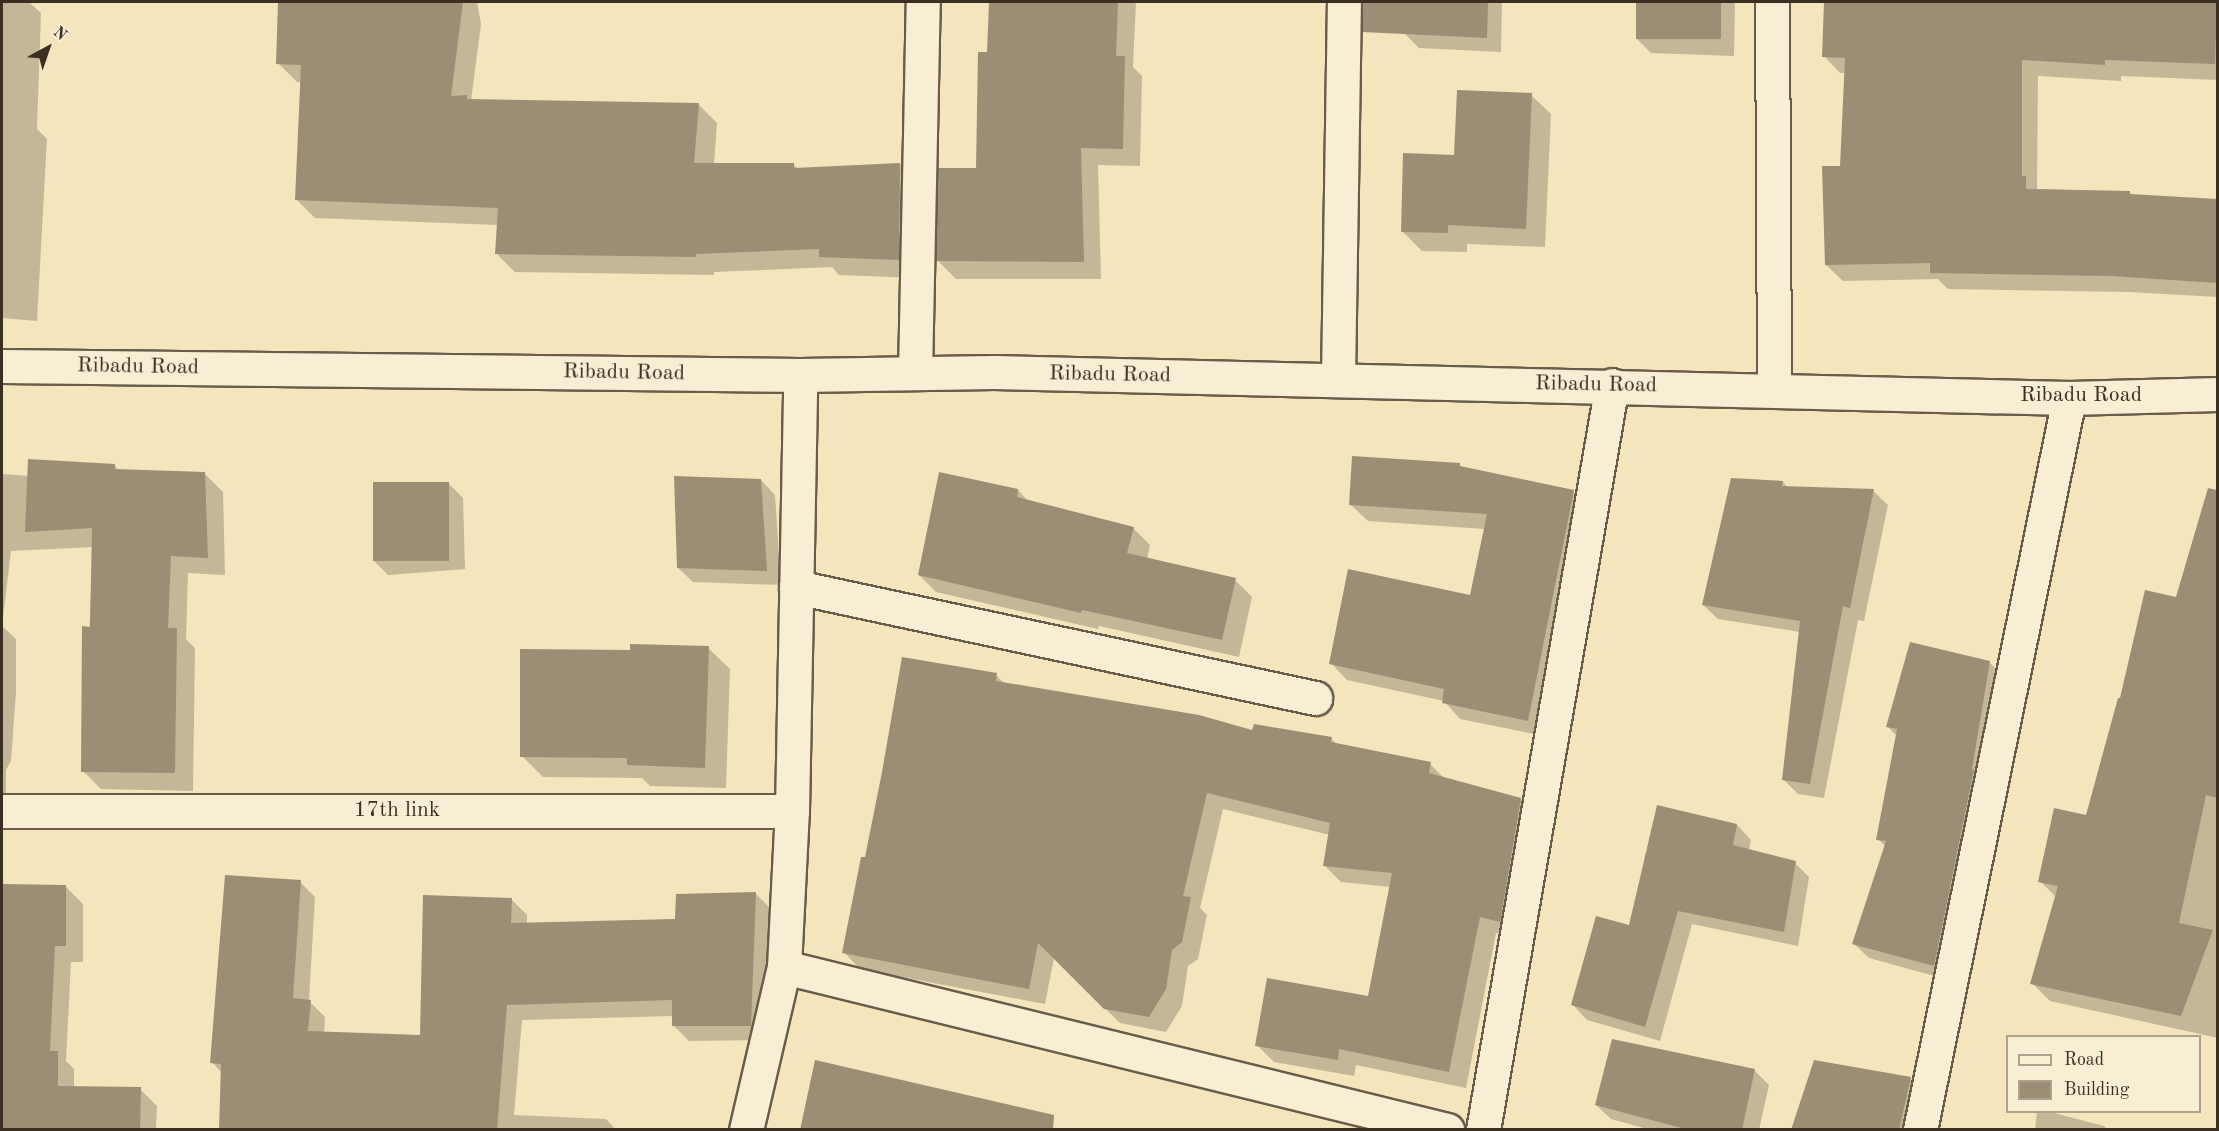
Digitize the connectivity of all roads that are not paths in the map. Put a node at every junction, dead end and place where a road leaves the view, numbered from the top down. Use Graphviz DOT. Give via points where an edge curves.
graph roads {
  1 [pos="923,2"];
  2 [pos="1344,2"];
  3 [pos="1772,2"];
  4 [pos="2,366"];
  5 [pos="915,373"];
  6 [pos="801,375"];
  7 [pos="1338,380"];
  8 [pos="1612,385"];
  9 [pos="1774,390"];
  10 [pos="2217,394"];
  11 [pos="2069,398"];
  12 [pos="796,587"];
  13 [pos="1315,698"];
  14 [pos="2,811"];
  15 [pos="792,811"];
  16 [pos="784,967"];
  17 [pos="746,1130"];
  18 [pos="1447,1130"];
  19 [pos="1483,1130"];
  20 [pos="1920,1130"];
  1 -- 5 [label="street"];
  2 -- 7 [label="street"];
  3 -- 9 [label="street"];
  4 -- 6 [label="street, Ribadu Road"];
  5 -- 6 [label="street, Ribadu Road"];
  5 -- 7 [label="street, Ribadu Road"];
  6 -- 12 [label="street"];
  7 -- 8 [label="street, Ribadu Road"];
  8 -- 9 [label="street, Ribadu Road"];
  8 -- 19 [label="street"];
  9 -- 11 [label="street, Ribadu Road"];
  10 -- 11 [label="street, Ribadu Road"];
  11 -- 20 [label="street"];
  12 -- 13 [label="street"];
  12 -- 15 [label="street"];
  14 -- 15 [label="street, 17th link"];
  15 -- 16 [label="street"];
  16 -- 17 [label="street"];
  16 -- 18 [label="street"];
}
